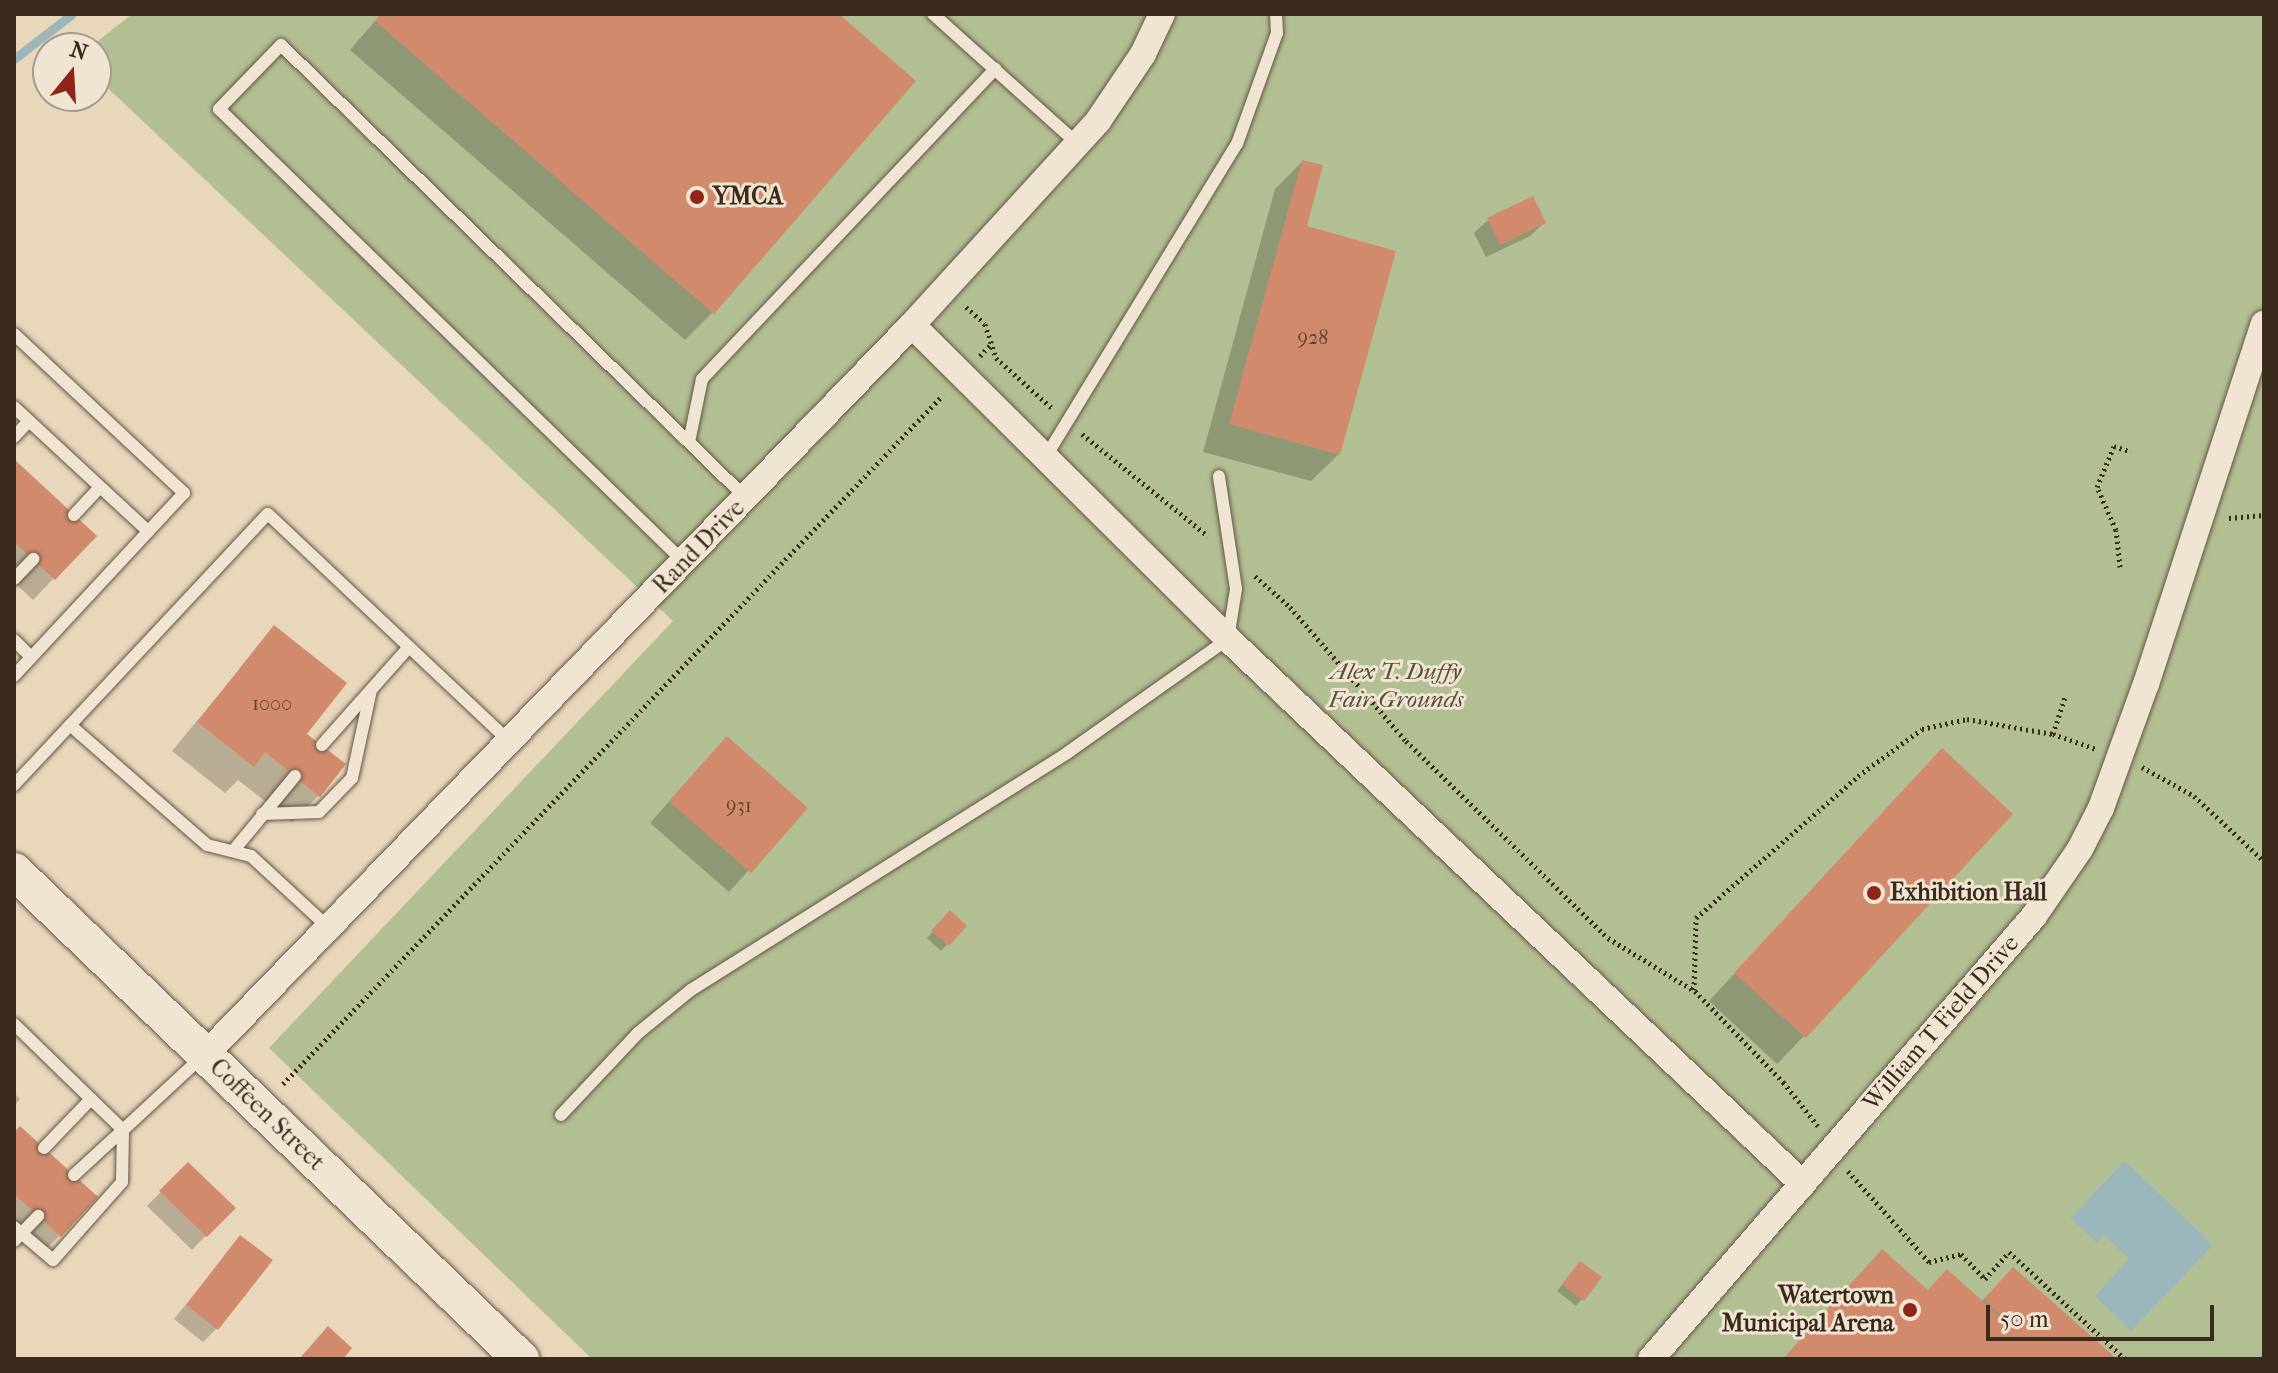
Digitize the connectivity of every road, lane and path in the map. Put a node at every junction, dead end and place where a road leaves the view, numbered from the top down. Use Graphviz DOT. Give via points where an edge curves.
graph roads {
  1 [pos="933,14"];
  2 [pos="1162,14"];
  3 [pos="1276,14"];
  4 [pos="995,69"];
  5 [pos="1078,144"];
  6 [pos="945,289"];
  7 [pos="2264,324"];
  8 [pos="912,325"];
  9 [pos="14,334"];
  10 [pos="992,343"];
  11 [pos="961,376"];
  12 [pos="14,407"];
  13 [pos="29,421"];
  14 [pos="1067,422"];
  15 [pos="14,437"];
  16 [pos="689,442"];
  17 [pos="2131,452"];
  18 [pos="1044,460"];
  19 [pos="1219,476"];
  20 [pos="100,487"];
  21 [pos="746,498"];
  22 [pos="74,515"];
  23 [pos="148,531"];
  24 [pos="1230,554"];
  25 [pos="33,559"];
  26 [pos="684,562"];
  27 [pos="2120,567"];
  28 [pos="14,579"];
  29 [pos="1228,639"];
  30 [pos="14,640"];
  31 [pos="409,647"];
  32 [pos="31,657"];
  33 [pos="14,676"];
  34 [pos="371,690"];
  35 [pos="2065,697"];
  36 [pos="70,725"];
  37 [pos="2053,734"];
  38 [pos="510,742"];
  39 [pos="322,745"];
  40 [pos="2120,757"];
  41 [pos="295,776"];
  42 [pos="14,785"];
  43 [pos="262,814"];
  44 [pos="234,850"];
  45 [pos="2264,861"];
  46 [pos="17,880"];
  47 [pos="329,928"];
  48 [pos="1694,990"];
  49 [pos="14,1024"];
  50 [pos="205,1055"];
  51 [pos="91,1099"];
  52 [pos="260,1108"];
  53 [pos="561,1115"];
  54 [pos="123,1130"];
  55 [pos="1835,1146"];
  56 [pos="44,1148"];
  57 [pos="74,1175"];
  58 [pos="1803,1184"];
  59 [pos="38,1216"];
  60 [pos="17,1234"];
  61 [pos="521,1359"];
  62 [pos="1651,1359"];
  63 [pos="2125,1359"];
  1 -- 4 [label="lane"];
  2 -- 5 [label="street, Rand Drive" via="1143,54"];
  3 -- 14 [label="lane" via="1277,33 1237,144"];
  4 -- 5 [label="lane"];
  4 -- 16 [label="lane" via="702,379"];
  5 -- 6 [label="street, Rand Drive"];
  6 -- 8 [label="street, Rand Drive"];
  6 -- 10 [label="path" via="985,324"];
  7 -- 40 [label="street, William T Field Drive"];
  8 -- 11 [label="street"];
  8 -- 21 [label="street, Rand Drive"];
  9 -- 23 [label="lane" via="184,493"];
  10 -- 11 [label="path"];
  10 -- 14 [label="path" via="996,358"];
  11 -- 18 [label="street"];
  11 -- 52 [label="path"];
  12 -- 13 [label="lane"];
  13 -- 15 [label="lane"];
  13 -- 20 [label="lane"];
  14 -- 18 [label="lane"];
  14 -- 24 [label="path"];
  16 -- 21 [label="lane"];
  16 -- 26 [label="lane" via="281,45 219,109"];
  17 -- 27 [label="path" via="2114,446 2097,487 2116,530"];
  18 -- 29 [label="street"];
  19 -- 24 [label="lane"];
  20 -- 22 [label="lane"];
  20 -- 23 [label="lane"];
  21 -- 26 [label="street, Rand Drive"];
  23 -- 32 [label="lane"];
  24 -- 29 [label="lane" via="1236,589"];
  24 -- 48 [label="path" via="1290,607 1406,741 1608,938"];
  25 -- 28 [label="lane"];
  26 -- 38 [label="street, Rand Drive"];
  29 -- 53 [label="lane" via="1067,753 691,990 638,1033"];
  29 -- 58 [label="street"];
  30 -- 32 [label="lane"];
  31 -- 34 [label="lane"];
  31 -- 36 [label="lane" via="268,514"];
  31 -- 38 [label="lane"];
  32 -- 33 [label="lane"];
  34 -- 39 [label="lane"];
  34 -- 43 [label="lane" via="352,778 319,812"];
  35 -- 37 [label="path"];
  36 -- 42 [label="lane"];
  36 -- 44 [label="lane" via="207,845"];
  37 -- 40 [label="path"];
  37 -- 48 [label="path" via="1967,719 1922,729 1858,776 1696,918"];
  38 -- 47 [label="street, Rand Drive"];
  40 -- 45 [label="path" via="2194,796"];
  40 -- 55 [label="street, William T Field Drive" via="2080,849 2034,916"];
  41 -- 43 [label="lane"];
  43 -- 44 [label="lane"];
  44 -- 47 [label="lane" via="251,856"];
  46 -- 50 [label="main road, Coffeen Street"];
  47 -- 50 [label="street, Rand Drive"];
  48 -- 55 [label="path" via="1784,1083"];
  49 -- 51 [label="lane"];
  50 -- 52 [label="main road, Coffeen Street"];
  50 -- 54 [label="lane"];
  51 -- 54 [label="lane"];
  51 -- 56 [label="lane"];
  52 -- 61 [label="main road, Coffeen Street"];
  54 -- 57 [label="lane"];
  54 -- 60 [label="lane" via="122,1182 53,1260"];
  55 -- 58 [label="street, William T Field Drive"];
  55 -- 63 [label="path" via="1855,1185 1929,1262 1961,1254 1985,1279 2009,1252"];
  58 -- 62 [label="street, William T Field Drive"];
  59 -- 60 [label="lane"];
}
